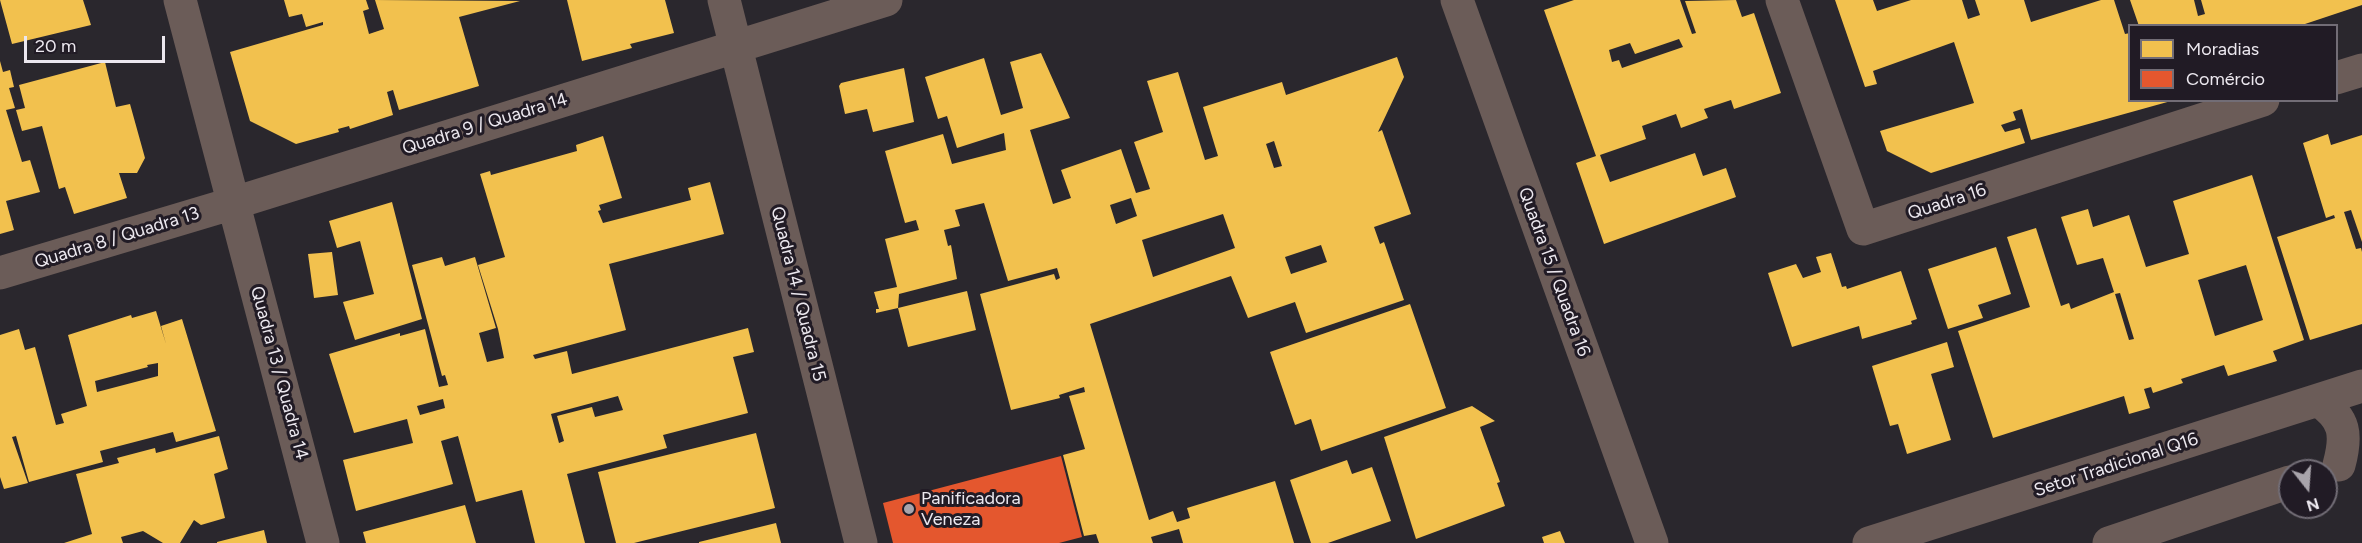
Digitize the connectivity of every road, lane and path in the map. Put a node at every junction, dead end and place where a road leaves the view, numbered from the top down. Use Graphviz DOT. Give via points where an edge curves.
graph roads {
  1 [pos="180,0"];
  2 [pos="724,0"];
  3 [pos="886,0"];
  4 [pos="1457,0"];
  5 [pos="1782,0"];
  6 [pos="735,46"];
  7 [pos="2362,70"];
  8 [pos="2338,78"];
  9 [pos="2257,102"];
  10 [pos="234,203"];
  11 [pos="0,273"];
  12 [pos="2362,386"];
  13 [pos="2318,400"];
  14 [pos="2341,465"];
  15 [pos="2278,487"];
  16 [pos="2180,532"];
  17 [pos="323,543"];
  18 [pos="861,543"];
  19 [pos="1652,543"];
  20 [pos="1869,543"];
  21 [pos="2109,543"];
  1 -- 10 [label="street, Quadra 13 / Quadra 14"];
  2 -- 6 [label="street, Quadra 14 / Quadra 15"];
  3 -- 6 [label="street, Quadra 9 / Quadra 14"];
  4 -- 19 [label="street, Quadra 15 / Quadra 16"];
  5 -- 9 [label="street, Quadra 16" via="1863,229"];
  6 -- 10 [label="street, Quadra 9 / Quadra 14"];
  6 -- 18 [label="street, Quadra 14 / Quadra 15"];
  7 -- 8 [label="street"];
  10 -- 11 [label="street, Quadra 8 / Quadra 13"];
  10 -- 17 [label="street, Quadra 13 / Quadra 14"];
  12 -- 13 [label="street, Setor Tradicional Q16"];
  13 -- 14 [label="street" via="2342,426 2345,442"];
  13 -- 20 [label="street, Setor Tradicional Q16"];
  15 -- 16 [label="street"];
  16 -- 21 [label="street"];
}
